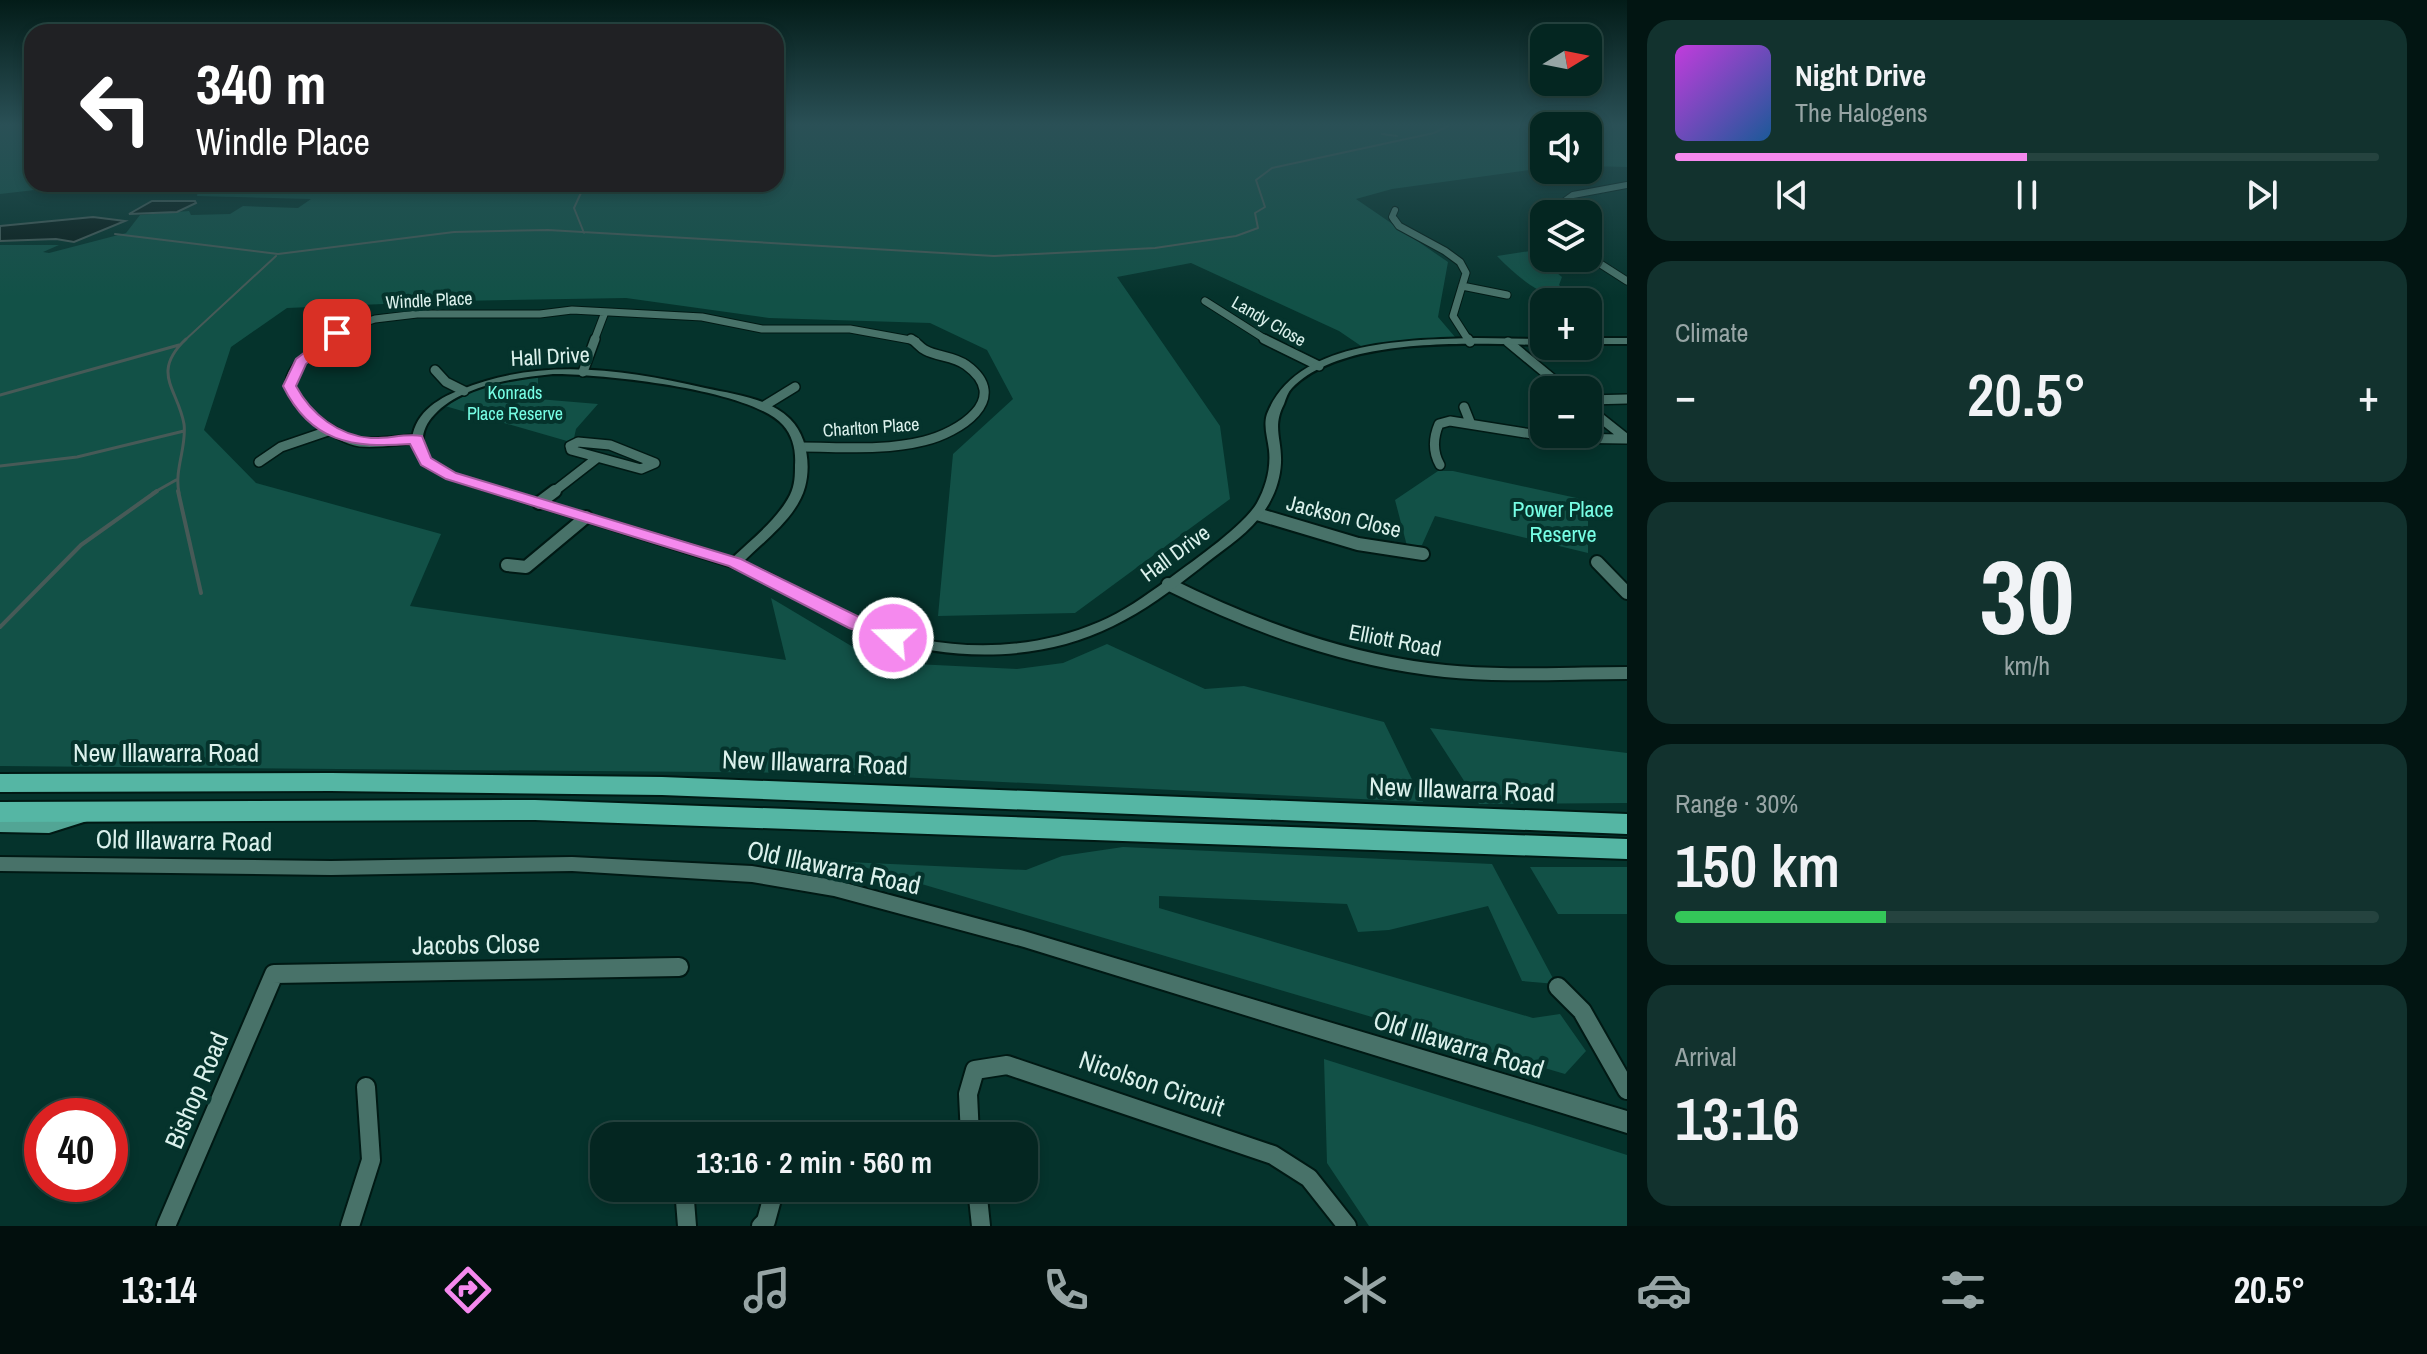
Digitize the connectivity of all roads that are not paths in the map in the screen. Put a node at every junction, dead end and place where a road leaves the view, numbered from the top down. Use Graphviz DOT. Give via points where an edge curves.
graph roads {
  1 [pos="1627,185"];
  2 [pos="1565,200"];
  3 [pos="1395,210"];
  4 [pos="1602,265"];
  5 [pos="1608,269"];
  6 [pos="1627,269"];
  7 [pos="1627,281"];
  8 [pos="1462,286"];
  9 [pos="1507,295"];
  10 [pos="1205,301"];
  11 [pos="605,312"];
  12 [pos="1602,341"];
  13 [pos="1627,341"];
  14 [pos="1470,342"];
  15 [pos="1508,342"];
  16 [pos="1530,342"];
  17 [pos="925,350"];
  18 [pos="1319,366"];
  19 [pos="435,370"];
  20 [pos="583,372"];
  21 [pos="1549,376"];
  22 [pos="795,387"];
  23 [pos="464,391"];
  24 [pos="1627,399"];
  25 [pos="1602,400"];
  26 [pos="764,406"];
  27 [pos="1464,407"];
  28 [pos="1602,419"];
  29 [pos="1470,422"];
  30 [pos="328,431"];
  31 [pos="417,439"];
  32 [pos="1626,439"];
  33 [pos="801,447"];
  34 [pos="597,458"];
  35 [pos="259,462"];
  36 [pos="1440,465"];
  37 [pos="539,503"];
  38 [pos="1257,514"];
  39 [pos="586,517"];
  40 [pos="1423,554"];
  41 [pos="1597,562"];
  42 [pos="735,563"];
  43 [pos="507,565"];
  44 [pos="1168,584"];
  45 [pos="1627,593"];
  46 [pos="1627,673"];
  47 [pos="0,783"];
  48 [pos="0,812"];
  49 [pos="90,813"];
  50 [pos="0,823"];
  51 [pos="1627,824"];
  52 [pos="1627,849"];
  53 [pos="0,864"];
  54 [pos="679,967"];
  55 [pos="274,974"];
  56 [pos="1558,987"];
  57 [pos="366,1087"];
  58 [pos="1627,1090"];
  59 [pos="969,1122"];
  60 [pos="1627,1122"];
  61 [pos="685,1202"];
  62 [pos="771,1202"];
  63 [pos="978,1202"];
  64 [pos="166,1226"];
  65 [pos="350,1226"];
  66 [pos="687,1226"];
  67 [pos="761,1226"];
  68 [pos="981,1226"];
  69 [pos="1347,1226"];
  1 -- 2 [label="street"];
  3 -- 8 [label="street" via="1392,217 1399,226 1460,262 1466,273"];
  4 -- 5 [label="street"];
  5 -- 6 [label="street"];
  5 -- 7 [label="street"];
  8 -- 9 [label="street"];
  8 -- 14 [label="street" via="1452,319"];
  10 -- 18 [label="street, Landy Close" via="1253,334"];
  11 -- 17 [label="street, Windle Place" via="702,317 762,329 850,329 915,340"];
  11 -- 20 [label="street"];
  11 -- 30 [label="street, Windle Place" via="407,314 345,329 300,362 290,381 293,395"];
  12 -- 13 [label="street"];
  14 -- 15 [label="street, Hall Drive"];
  14 -- 18 [label="street, Hall Drive" via="1376,348"];
  15 -- 16 [label="street, Hall Drive"];
  15 -- 21 [label="street"];
  17 -- 33 [label="street, Charlton Place" via="957,359 979,376 986,395 973,419 943,436 912,444"];
  18 -- 38 [label="street, Hall Drive" via="1300,376 1276,402 1271,430 1275,470"];
  19 -- 23 [label="street"];
  20 -- 23 [label="street, Hall Drive" via="514,376"];
  20 -- 26 [label="street, Hall Drive" via="643,376"];
  22 -- 26 [label="street"];
  23 -- 31 [label="street, Hall Drive" via="429,413"];
  24 -- 25 [label="street"];
  26 -- 33 [label="street, Hall Drive" via="790,424"];
  27 -- 29 [label="street"];
  28 -- 32 [label="street"];
  29 -- 32 [label="street" via="1557,438"];
  29 -- 36 [label="street" via="1437,427 1434,456"];
  30 -- 31 [label="street" via="360,442"];
  30 -- 35 [label="street" via="281,447"];
  31 -- 37 [label="street, Hall Drive" via="422,456 441,472"];
  33 -- 42 [label="street" via="796,494"];
  34 -- 34 [label="street" via="573,452 570,446 590,441 655,463 639,469"];
  34 -- 37 [label="street"];
  37 -- 39 [label="street, Hall Drive"];
  38 -- 40 [label="street, Jackson Close" via="1347,542"];
  38 -- 44 [label="street, Hall Drive"];
  39 -- 42 [label="street, Hall Drive"];
  39 -- 43 [label="street" via="526,567"];
  41 -- 45 [label="street"];
  42 -- 44 [label="street, Hall Drive" via="893,638 975,651 1070,638 1108,624"];
  44 -- 46 [label="street, Elliott Road" via="1275,631 1403,664 1485,674"];
  47 -- 51 [label="highway, New Illawarra Road" via="419,781"];
  48 -- 49 [label="highway"];
  49 -- 50 [label="main road" via="49,824"];
  49 -- 52 [label="highway" via="535,810"];
  53 -- 60 [label="street, Old Illawarra Road" via="572,864 752,874 834,888 1024,939"];
  54 -- 55 [label="street, Jacobs Close"];
  55 -- 64 [label="street, Bishop Road"];
  56 -- 58 [label="street" via="1582,1011"];
  57 -- 65 [label="street" via="371,1160"];
  59 -- 69 [label="street, Nicolson Circuit" via="968,1094 975,1070 1007,1065 1296,1164 1320,1185"];
  61 -- 66 [label="street"];
  62 -- 67 [label="street"];
  63 -- 68 [label="street"];
}
